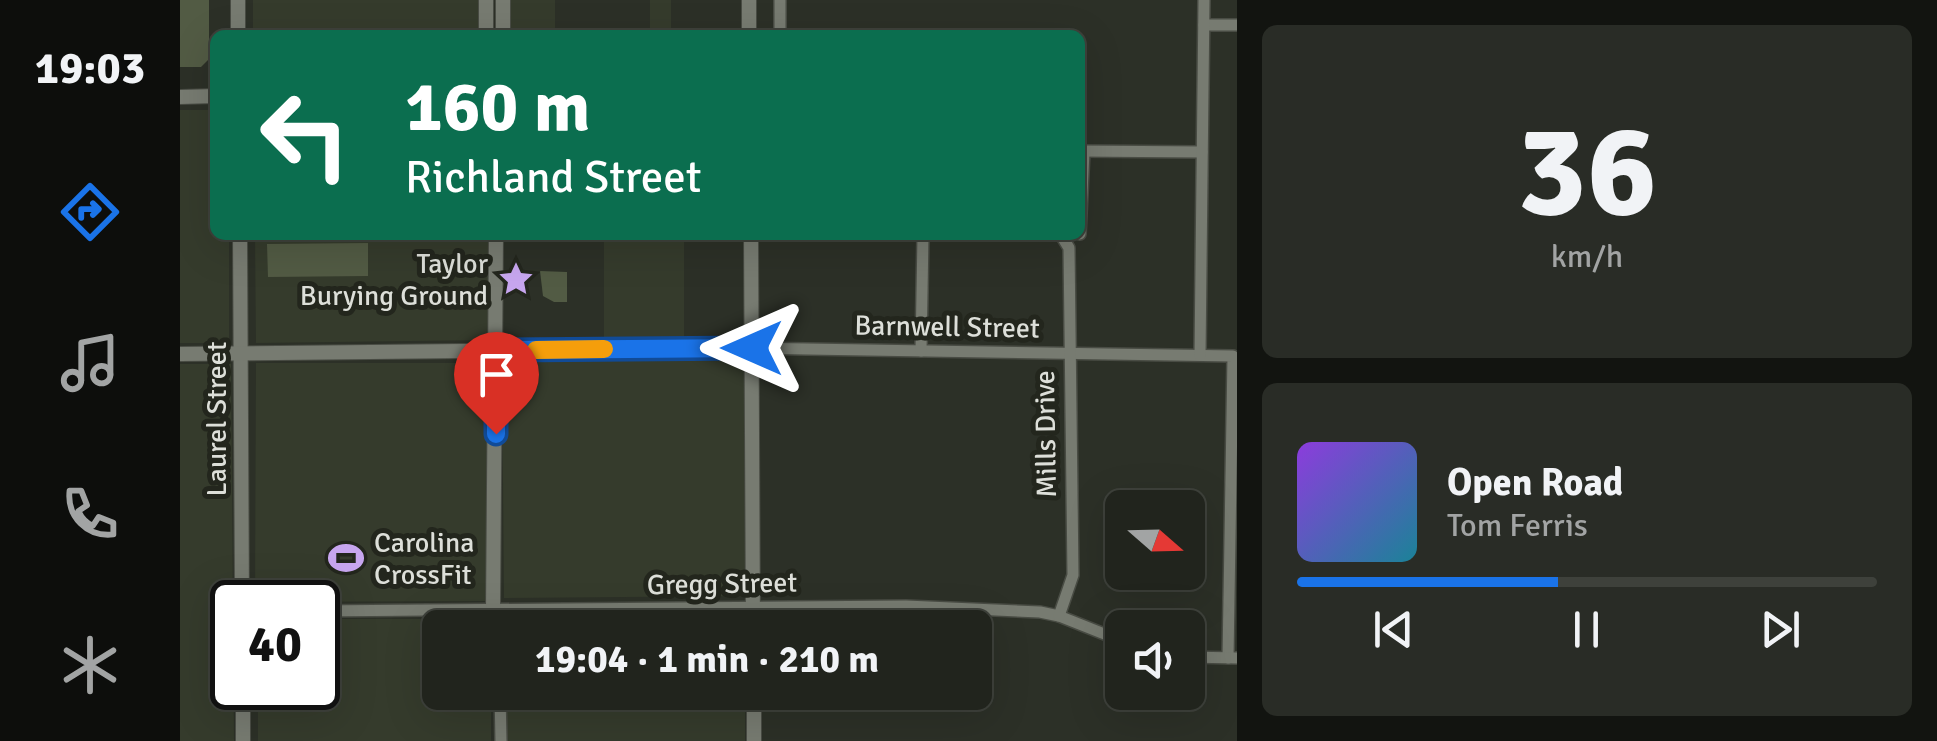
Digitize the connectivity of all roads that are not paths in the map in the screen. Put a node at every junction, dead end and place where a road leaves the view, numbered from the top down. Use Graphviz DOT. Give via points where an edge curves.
graph roads {
  1 [pos="238,0"];
  2 [pos="748,0"];
  3 [pos="780,0"];
  4 [pos="1204,0"];
  5 [pos="486,6"];
  6 [pos="503,6"];
  7 [pos="1204,25"];
  8 [pos="1237,26"];
  9 [pos="238,30"];
  10 [pos="749,30"];
  11 [pos="780,30"];
  12 [pos="210,96"];
  13 [pos="180,97"];
  14 [pos="1085,152"];
  15 [pos="1202,152"];
  16 [pos="240,240"];
  17 [pos="496,240"];
  18 [pos="750,240"];
  19 [pos="923,240"];
  20 [pos="1064,240"];
  21 [pos="1075,240"];
  22 [pos="1069,248"];
  23 [pos="752,348"];
  24 [pos="496,350"];
  25 [pos="920,351"];
  26 [pos="180,354"];
  27 [pos="240,354"];
  28 [pos="1069,354"];
  29 [pos="1200,355"];
  30 [pos="242,580"];
  31 [pos="753,606"];
  32 [pos="340,610"];
  33 [pos="496,610"];
  34 [pos="547,610"];
  35 [pos="753,610"];
  36 [pos="422,611"];
  37 [pos="1059,616"];
  38 [pos="1105,634"];
  39 [pos="1205,657"];
  40 [pos="1232,658"];
  41 [pos="243,710"];
  42 [pos="500,710"];
  43 [pos="754,710"];
  44 [pos="243,741"];
  45 [pos="500,741"];
  46 [pos="754,741"];
  1 -- 9 [label="street"];
  2 -- 10 [label="street"];
  3 -- 11 [label="street"];
  4 -- 7 [label="street"];
  5 -- 6 [label="street"];
  7 -- 8 [label="street"];
  7 -- 15 [label="street"];
  12 -- 13 [label="street"];
  14 -- 15 [label="street"];
  15 -- 29 [label="street"];
  16 -- 27 [label="street, Laurel Street"];
  17 -- 24 [label="street"];
  18 -- 23 [label="street"];
  19 -- 25 [label="street"];
  20 -- 22 [label="street"];
  21 -- 22 [label="street"];
  22 -- 28 [label="street, Mills Drive"];
  23 -- 24 [label="street, Barnwell Street"];
  23 -- 25 [label="street, Barnwell Street"];
  23 -- 31 [label="street"];
  24 -- 27 [label="street, Barnwell Street"];
  24 -- 33 [label="street"];
  25 -- 28 [label="street, Barnwell Street"];
  26 -- 27 [label="street, Barnwell Street"];
  27 -- 30 [label="street, Laurel Street"];
  28 -- 29 [label="street, Barnwell Street"];
  28 -- 37 [label="street, Mills Drive" via="1073,575"];
  29 -- 40 [label="street, Barnwell Street" via="1233,356"];
  31 -- 34 [label="street, Gregg Street"];
  31 -- 35 [label="street"];
  31 -- 37 [label="street, Gregg Street"];
  32 -- 36 [label="street, Gregg Street"];
  37 -- 38 [label="street, Gregg Street"];
  39 -- 40 [label="street"];
  41 -- 44 [label="street"];
  42 -- 45 [label="street"];
  43 -- 46 [label="street"];
}
